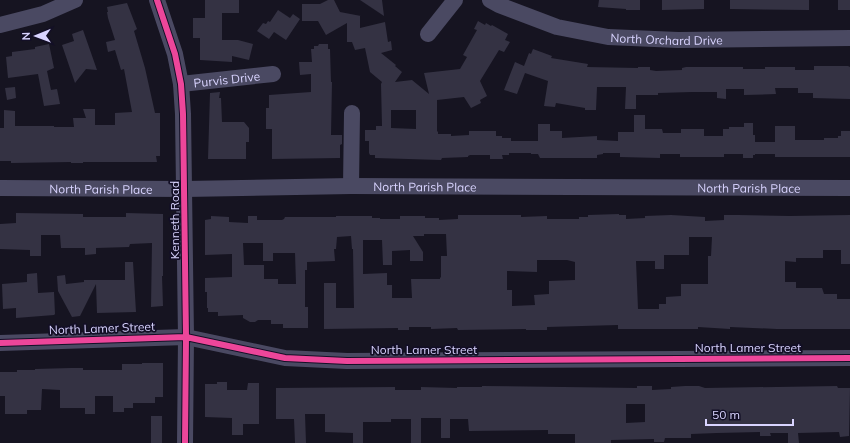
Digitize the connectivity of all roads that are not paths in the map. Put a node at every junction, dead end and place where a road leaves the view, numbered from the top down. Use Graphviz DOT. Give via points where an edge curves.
graph roads {
  1 [pos="75,0"];
  2 [pos="157,0"];
  3 [pos="455,0"];
  4 [pos="490,0"];
  5 [pos="0,25"];
  6 [pos="428,34"];
  7 [pos="850,38"];
  8 [pos="273,74"];
  9 [pos="181,84"];
  10 [pos="352,113"];
  11 [pos="351,186"];
  12 [pos="0,188"];
  13 [pos="850,188"];
  14 [pos="184,189"];
  15 [pos="186,337"];
  16 [pos="0,343"];
  17 [pos="850,358"];
  18 [pos="185,443"];
  1 -- 5 [label="street" via="43,14"];
  2 -- 9 [label="street, Kenneth Road" via="175,54"];
  3 -- 6 [label="street"];
  4 -- 7 [label="street, North Orchard Drive" via="558,27 608,37 678,40"];
  8 -- 9 [label="street, Purvis Drive"];
  9 -- 14 [label="street, Kenneth Road"];
  10 -- 11 [label="street"];
  11 -- 13 [label="street, North Parish Place"];
  11 -- 14 [label="street, North Parish Place"];
  12 -- 14 [label="street, North Parish Place"];
  14 -- 15 [label="street, Kenneth Road"];
  15 -- 16 [label="street, North Lamer Street"];
  15 -- 17 [label="street, North Lamer Street" via="286,358 347,360"];
  15 -- 18 [label="street, Kenneth Road"];
}
